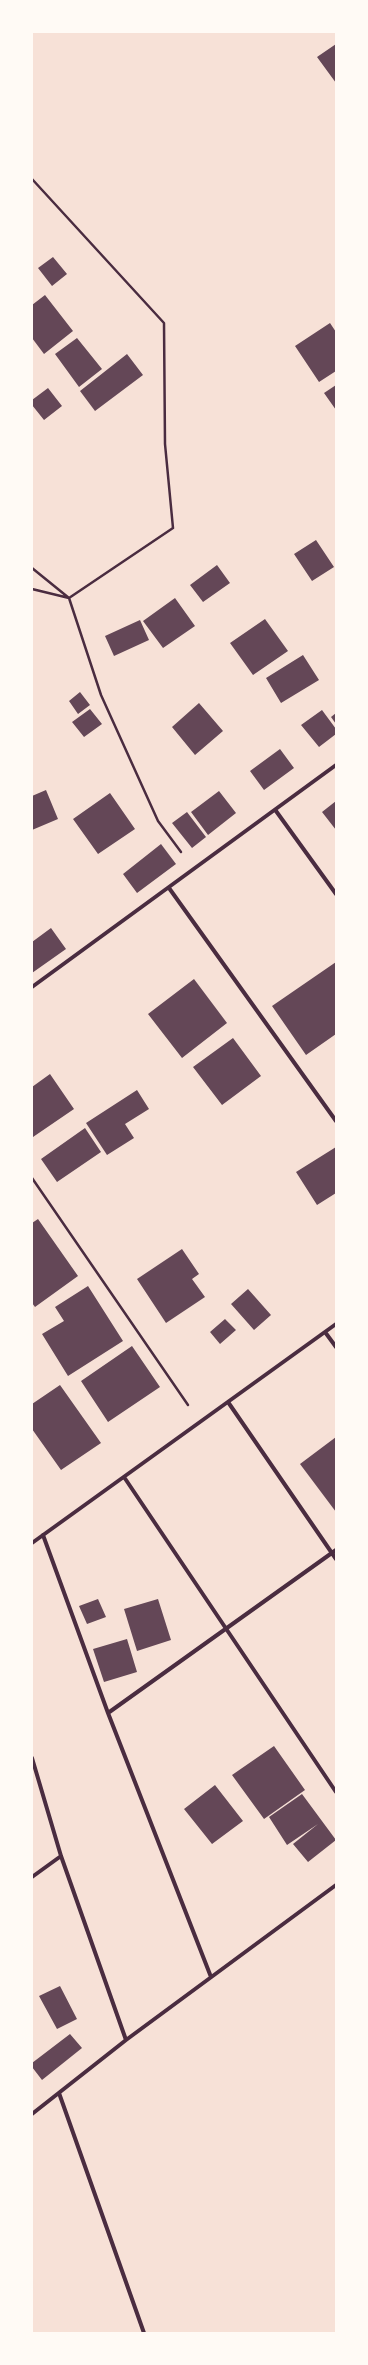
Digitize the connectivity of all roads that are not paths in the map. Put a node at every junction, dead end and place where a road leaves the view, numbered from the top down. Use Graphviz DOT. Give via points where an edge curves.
graph roads {
  1 [pos="336,765"];
  2 [pos="276,810"];
  3 [pos="169,888"];
  4 [pos="336,894"];
  5 [pos="32,987"];
  6 [pos="336,1121"];
  7 [pos="336,1324"];
  8 [pos="325,1332"];
  9 [pos="336,1346"];
  10 [pos="228,1402"];
  11 [pos="124,1477"];
  12 [pos="44,1535"];
  13 [pos="32,1543"];
  14 [pos="334,1552"];
  15 [pos="336,1558"];
  16 [pos="226,1628"];
  17 [pos="108,1712"];
  18 [pos="32,1758"];
  19 [pos="336,1792"];
  20 [pos="61,1856"];
  21 [pos="32,1877"];
  22 [pos="336,1885"];
  23 [pos="211,1977"];
  24 [pos="126,2040"];
  25 [pos="59,2093"];
  26 [pos="32,2114"];
  27 [pos="144,2333"];
  1 -- 2 [label="street"];
  2 -- 3 [label="street"];
  2 -- 4 [label="street"];
  3 -- 5 [label="street"];
  3 -- 6 [label="street"];
  7 -- 8 [label="street"];
  8 -- 9 [label="street"];
  8 -- 10 [label="street"];
  10 -- 11 [label="street"];
  10 -- 14 [label="street"];
  11 -- 12 [label="street"];
  11 -- 16 [label="street"];
  12 -- 13 [label="street"];
  12 -- 17 [label="street"];
  14 -- 15 [label="street"];
  14 -- 16 [label="street"];
  16 -- 17 [label="street"];
  16 -- 19 [label="street"];
  17 -- 23 [label="street"];
  18 -- 20 [label="street"];
  20 -- 21 [label="street"];
  20 -- 24 [label="street"];
  22 -- 23 [label="street"];
  23 -- 24 [label="street"];
  24 -- 25 [label="street"];
  25 -- 26 [label="street"];
  25 -- 27 [label="street"];
}
